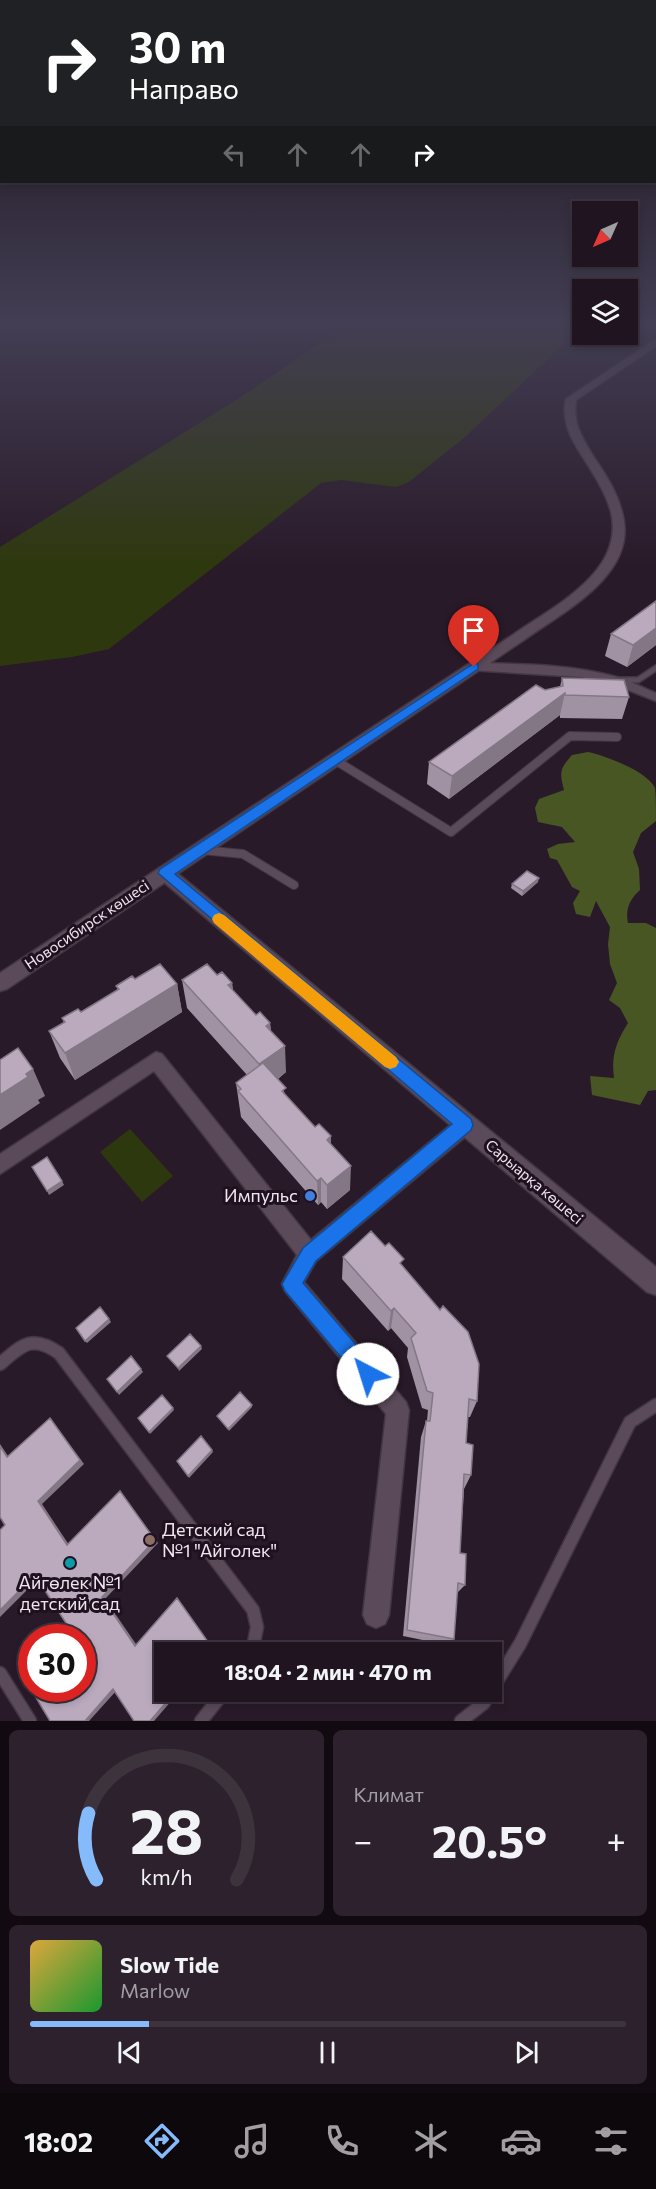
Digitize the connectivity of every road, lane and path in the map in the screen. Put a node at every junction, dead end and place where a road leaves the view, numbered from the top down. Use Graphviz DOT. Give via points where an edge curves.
graph roads {
  1 [pos="568,405"];
  2 [pos="474,667"];
  3 [pos="656,668"];
  4 [pos="614,680"];
  5 [pos="656,697"];
  6 [pos="617,736"];
  7 [pos="335,760"];
  8 [pos="200,849"];
  9 [pos="165,873"];
  10 [pos="294,885"];
  11 [pos="0,983"];
  12 [pos="465,1125"];
  13 [pos="0,1165"];
  14 [pos="309,1254"];
  15 [pos="656,1283"];
  16 [pos="0,1364"];
  17 [pos="656,1405"];
  18 [pos="376,1616"];
  19 [pos="254,1642"];
  20 [pos="0,1673"];
  21 [pos="502,1673"];
  22 [pos="216,1702"];
  23 [pos="484,1702"];
  24 [pos="30,1721"];
  25 [pos="201,1721"];
  26 [pos="461,1721"];
  1 -- 2 [label="main road, Новосибирск көшесі" via="573,432 604,479 617,511 616,552 587,588"];
  2 -- 4 [label="street" via="520,668"];
  2 -- 7 [label="main road, Новосибирск көшесі"];
  3 -- 4 [label="lane" via="638,680"];
  4 -- 5 [label="street"];
  6 -- 7 [label="lane" via="570,736 451,832"];
  7 -- 8 [label="main road, Новосибирск көшесі"];
  8 -- 9 [label="main road, Новосибирск көшесі"];
  8 -- 10 [label="lane" via="243,854"];
  9 -- 11 [label="main road, Новосибирск көшесі"];
  9 -- 12 [label="main road, Сарыарқа көшесі"];
  12 -- 14 [label="street"];
  12 -- 15 [label="main road, Сарыарқа көшесі"];
  13 -- 14 [label="street" via="156,1060"];
  14 -- 18 [label="street" via="292,1284 398,1410"];
  16 -- 19 [label="lane" via="25,1342 48,1344 59,1353 253,1610 257,1627"];
  17 -- 21 [label="lane" via="630,1422"];
  20 -- 24 [label="lane"];
  22 -- 25 [label="lane"];
  23 -- 26 [label="lane"];
}
